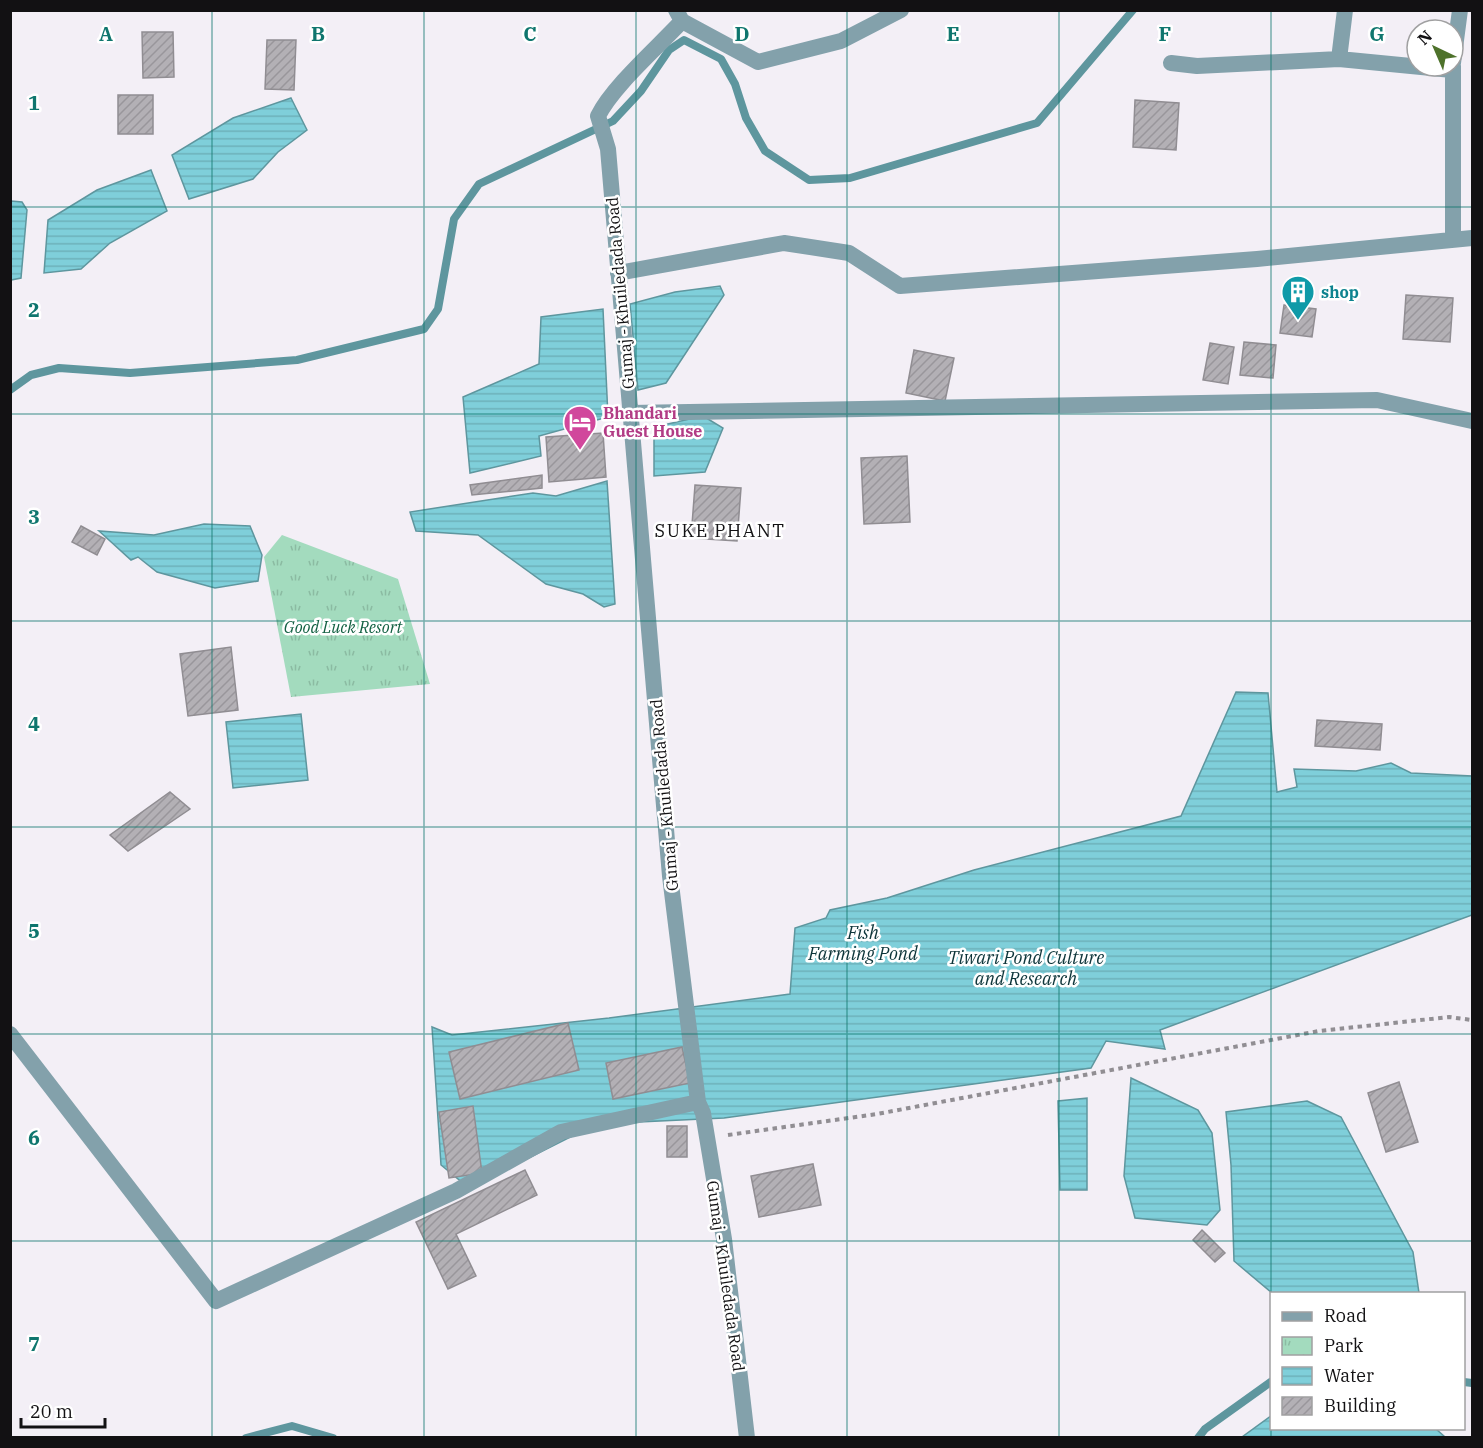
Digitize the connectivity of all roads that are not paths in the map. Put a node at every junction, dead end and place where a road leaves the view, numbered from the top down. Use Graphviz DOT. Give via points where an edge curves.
graph roads {
  1 [pos="901,10"];
  2 [pos="1345,10"];
  3 [pos="679,16"];
  4 [pos="1339,59"];
  5 [pos="1171,63"];
  6 [pos="1405,63"];
  7 [pos="1452,78"];
  8 [pos="1473,238"];
  9 [pos="1453,240"];
  10 [pos="618,273"];
  11 [pos="630,413"];
  12 [pos="1473,421"];
  13 [pos="10,1034"];
  14 [pos="698,1102"];
  15 [pos="747,1437"];
  1 -- 3 [label="street" via="841,41 758,62"];
  2 -- 4 [label="street"];
  3 -- 10 [label="street, Gumaj - Khuiledada Road" via="625,83 608,96 598,116 608,149"];
  4 -- 5 [label="street" via="1197,66"];
  4 -- 6 [label="street"];
  7 -- 9 [label="street"];
  8 -- 9 [label="street"];
  9 -- 10 [label="street" via="900,286 849,253 784,243"];
  10 -- 11 [label="street, Gumaj - Khuiledada Road"];
  11 -- 12 [label="street" via="1377,400"];
  11 -- 14 [label="street, Gumaj - Khuiledada Road" via="670,876"];
  13 -- 14 [label="street" via="216,1301 456,1191 561,1132"];
  14 -- 15 [label="street, Gumaj - Khuiledada Road" via="724,1239"];
}
